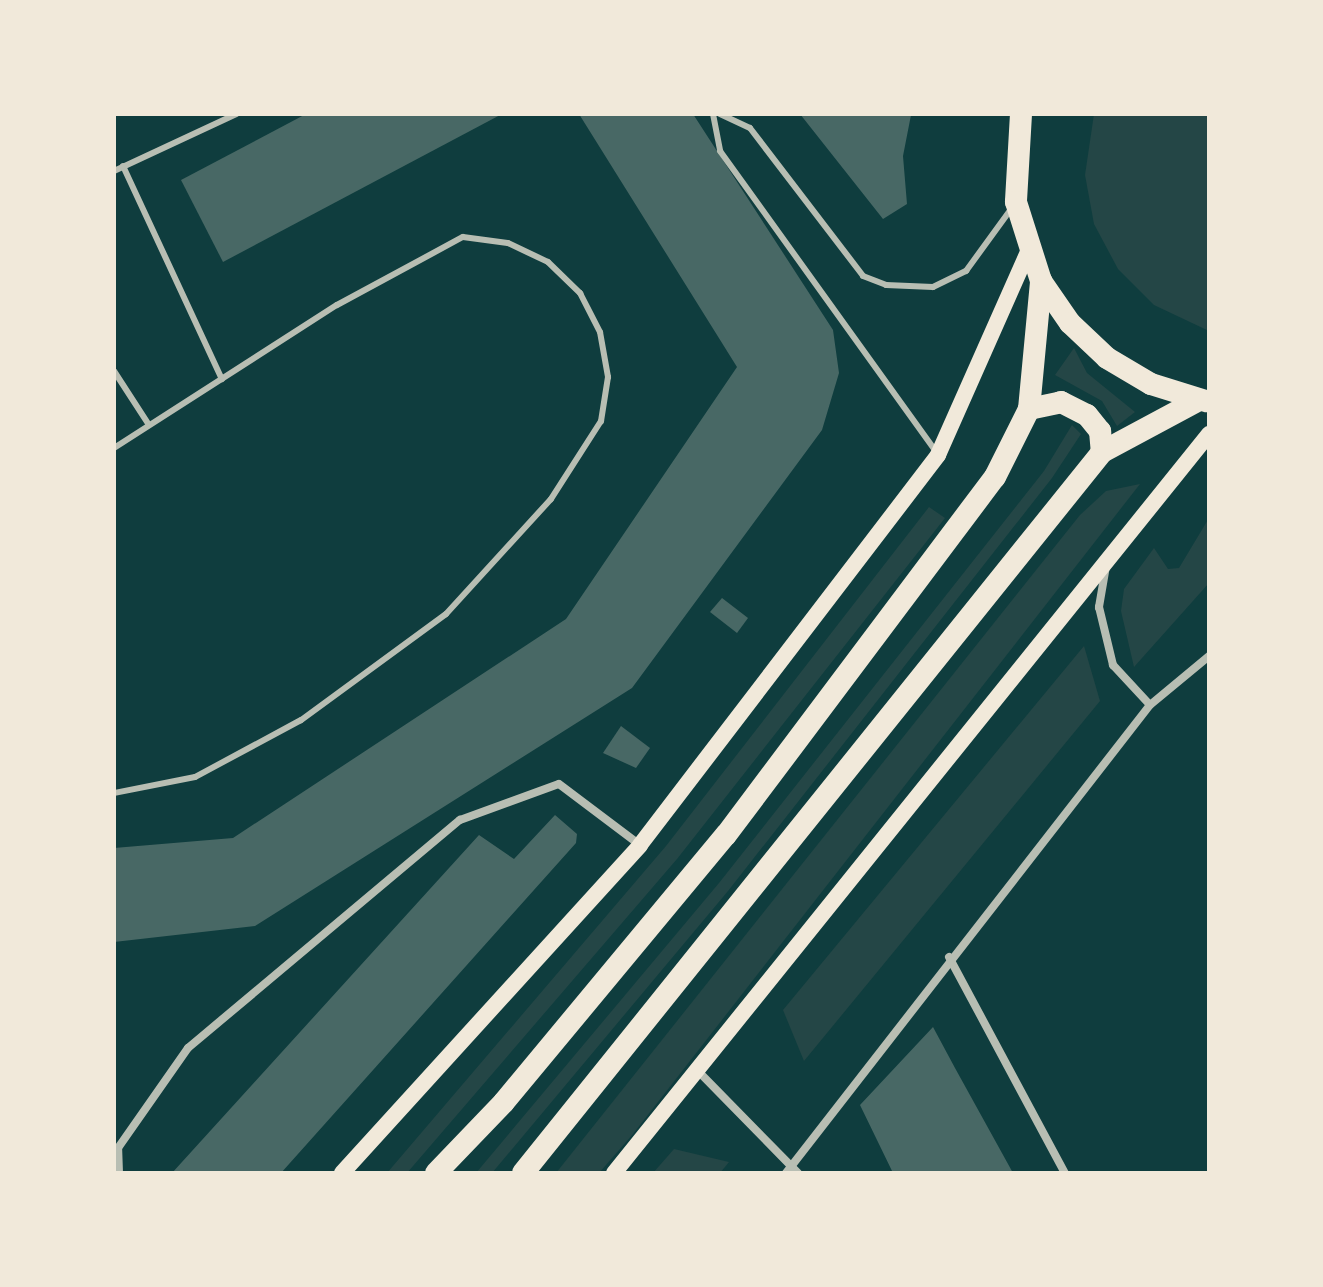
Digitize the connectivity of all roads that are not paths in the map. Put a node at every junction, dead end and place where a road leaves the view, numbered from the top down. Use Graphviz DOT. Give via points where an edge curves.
graph roads {
  1 [pos="236,114"];
  2 [pos="713,114"];
  3 [pos="720,114"];
  4 [pos="1021,114"];
  5 [pos="123,166"];
  6 [pos="114,171"];
  7 [pos="1016,202"];
  8 [pos="1028,252"];
  9 [pos="1041,281"];
  10 [pos="114,371"];
  11 [pos="222,379"];
  12 [pos="1204,401"];
  13 [pos="1029,409"];
  14 [pos="149,425"];
  15 [pos="1209,434"];
  16 [pos="114,448"];
  17 [pos="1102,452"];
  18 [pos="938,455"];
  19 [pos="1107,556"];
  20 [pos="1209,656"];
  21 [pos="1150,705"];
  22 [pos="114,793"];
  23 [pos="640,845"];
  24 [pos="949,957"];
  25 [pos="698,1071"];
  26 [pos="786,1171"];
  27 [pos="119,1173"];
  28 [pos="342,1173"];
  29 [pos="436,1173"];
  30 [pos="523,1173"];
  31 [pos="614,1173"];
  32 [pos="798,1173"];
  33 [pos="1065,1173"];
  1 -- 5 [label="lane"];
  2 -- 18 [label="lane" via="720,151"];
  3 -- 7 [label="lane" via="750,128 863,276 886,285 933,287 966,271"];
  4 -- 7 [label="highway"];
  5 -- 6 [label="lane"];
  5 -- 11 [label="lane"];
  7 -- 8 [label="highway"];
  8 -- 9 [label="highway"];
  8 -- 18 [label="main road"];
  9 -- 12 [label="highway" via="1070,323 1107,358"];
  9 -- 13 [label="highway"];
  10 -- 14 [label="lane"];
  11 -- 14 [label="lane"];
  11 -- 22 [label="lane" via="463,237 508,243 548,262 580,293 600,332 608,377 601,421 551,499 446,614 301,720 195,777"];
  12 -- 17 [label="highway"];
  13 -- 17 [label="highway" via="1061,402 1087,415 1100,431"];
  13 -- 29 [label="highway" via="995,477 726,835 504,1102"];
  14 -- 16 [label="lane"];
  15 -- 19 [label="main road"];
  17 -- 30 [label="highway"];
  18 -- 23 [label="main road"];
  19 -- 21 [label="street" via="1099,607 1113,665"];
  19 -- 25 [label="main road"];
  20 -- 21 [label="street"];
  21 -- 24 [label="street"];
  23 -- 27 [label="street" via="559,784 460,820 188,1048 118,1148"];
  23 -- 28 [label="main road"];
  24 -- 26 [label="street"];
  24 -- 33 [label="street"];
  25 -- 26 [label="street"];
  25 -- 31 [label="main road"];
  26 -- 32 [label="street"];
}
